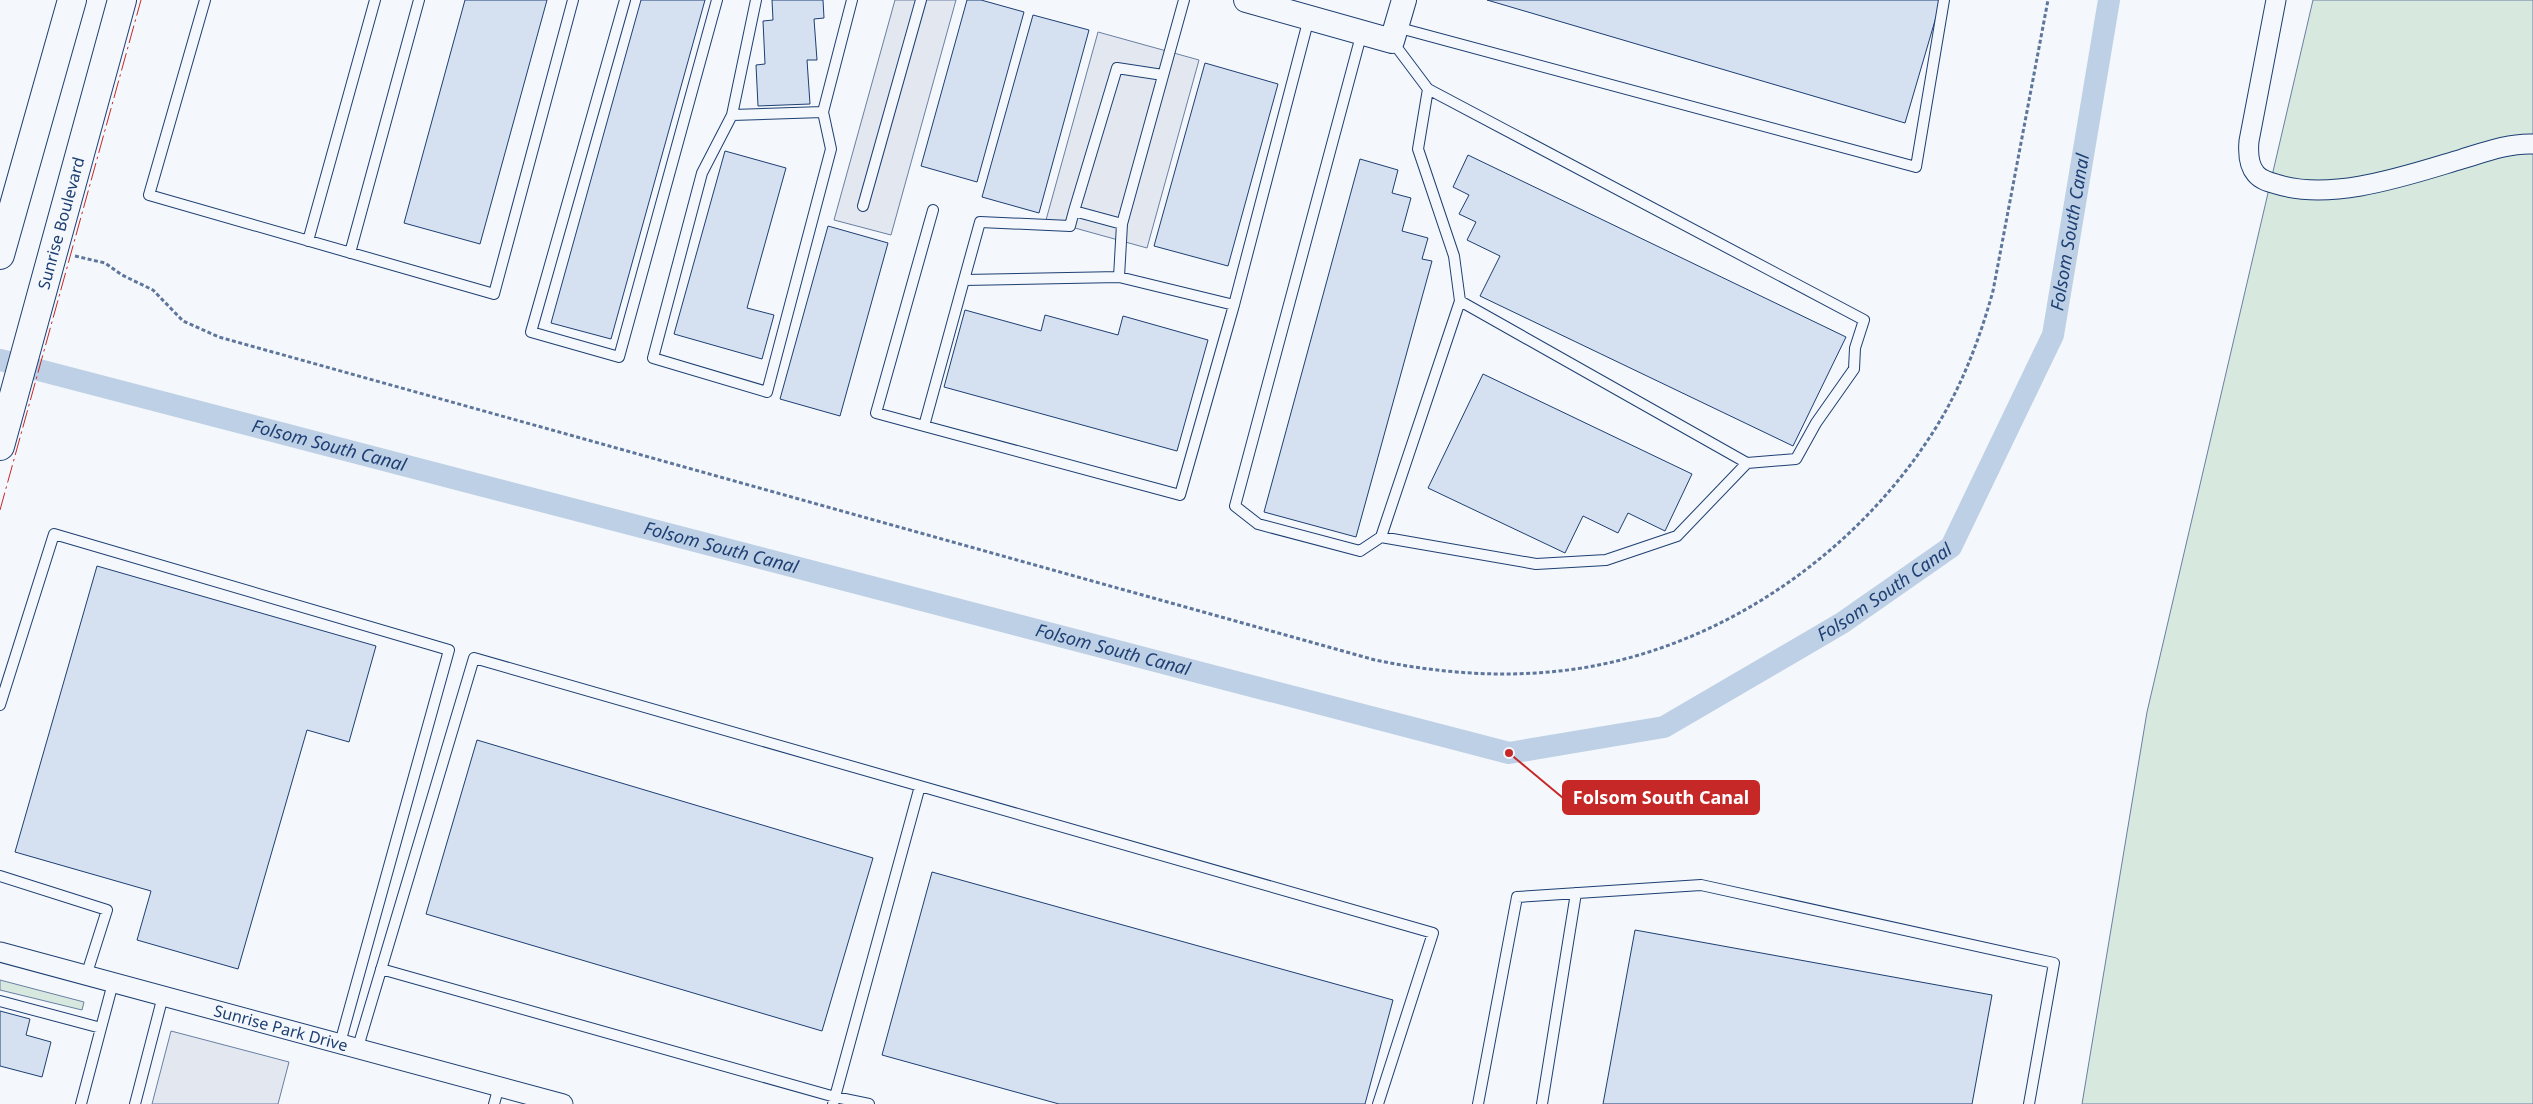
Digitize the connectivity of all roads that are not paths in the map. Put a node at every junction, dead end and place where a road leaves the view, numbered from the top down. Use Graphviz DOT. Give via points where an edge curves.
graph roads {
  1 [pos="72,0"];
  2 [pos="122,0"];
  3 [pos="205,0"];
  4 [pos="375,0"];
  5 [pos="418,0"];
  6 [pos="573,0"];
  7 [pos="625,0"];
  8 [pos="717,0"];
  9 [pos="756,0"];
  10 [pos="852,0"];
  11 [pos="920,0"];
  12 [pos="1184,0"];
  13 [pos="1246,0"];
  14 [pos="1404,0"];
  15 [pos="1944,0"];
  16 [pos="2276,0"];
  17 [pos="1286,5"];
  18 [pos="1309,18"];
  19 [pos="1362,32"];
  20 [pos="1394,34"];
  21 [pos="1163,76"];
  22 [pos="1428,89"];
  23 [pos="824,112"];
  24 [pos="732,115"];
  25 [pos="2533,144"];
  26 [pos="864,206"];
  27 [pos="933,210"];
  28 [pos="1074,211"];
  29 [pos="1122,224"];
  30 [pos="308,241"];
  31 [pos="350,253"];
  32 [pos="0,255"];
  33 [pos="1119,277"];
  34 [pos="964,280"];
  35 [pos="1460,301"];
  36 [pos="1234,305"];
  37 [pos="924,426"];
  38 [pos="0,444"];
  39 [pos="1747,462"];
  40 [pos="1381,537"];
  41 [pos="0,705"];
  42 [pos="920,786"];
  43 [pos="0,876"];
  44 [pos="1576,893"];
  45 [pos="0,952"];
  46 [pos="381,969"];
  47 [pos="86,976"];
  48 [pos="113,983"];
  49 [pos="163,996"];
  50 [pos="0,1000"];
  51 [pos="101,1028"];
  52 [pos="349,1045"];
  53 [pos="496,1095"];
  54 [pos="834,1100"];
  55 [pos="81,1104"];
  56 [pos="136,1104"];
  57 [pos="559,1104"];
  58 [pos="869,1104"];
  59 [pos="1378,1104"];
  60 [pos="1478,1104"];
  61 [pos="1542,1104"];
  62 [pos="2029,1104"];
  1 -- 32 [label="main road"];
  2 -- 38 [label="main road, Sunrise Boulevard"];
  3 -- 30 [label="lane" via="149,196"];
  4 -- 30 [label="lane"];
  5 -- 31 [label="lane"];
  6 -- 31 [label="lane" via="494,294"];
  7 -- 8 [label="lane" via="531,332 619,357"];
  9 -- 24 [label="lane"];
  10 -- 23 [label="lane"];
  11 -- 26 [label="lane"];
  12 -- 21 [label="lane"];
  13 -- 17 [label="street"];
  14 -- 20 [label="street"];
  15 -- 20 [label="lane" via="1916,167"];
  16 -- 25 [label="street" via="2248,148 2251,166 2256,175 2266,181 2287,188 2311,190 2351,188 2497,149"];
  17 -- 18 [label="street"];
  18 -- 19 [label="street"];
  18 -- 36 [label="lane"];
  19 -- 20 [label="street"];
  19 -- 40 [label="lane" via="1235,506 1258,524 1360,550"];
  20 -- 22 [label="lane"];
  21 -- 28 [label="lane" via="1117,68"];
  21 -- 29 [label="lane"];
  22 -- 35 [label="lane" via="1418,149 1454,256"];
  22 -- 39 [label="lane" via="1864,320 1855,348 1854,369 1816,423 1796,459"];
  23 -- 24 [label="lane"];
  23 -- 24 [label="lane" via="831,149 767,392 652,358 702,173"];
  27 -- 37 [label="lane" via="876,413"];
  28 -- 29 [label="lane"];
  28 -- 34 [label="lane" via="1070,226 980,222"];
  29 -- 33 [label="lane"];
  30 -- 31 [label="lane"];
  33 -- 34 [label="lane"];
  33 -- 36 [label="lane"];
  34 -- 37 [label="lane"];
  35 -- 39 [label="lane"];
  35 -- 40 [label="lane"];
  36 -- 37 [label="lane" via="1180,495"];
  39 -- 40 [label="lane" via="1677,536 1606,560 1536,564"];
  41 -- 52 [label="lane" via="54,534 449,650"];
  42 -- 46 [label="lane" via="474,658"];
  42 -- 54 [label="lane"];
  42 -- 59 [label="lane" via="1433,933"];
  43 -- 47 [label="lane" via="107,910"];
  44 -- 60 [label="lane" via="1517,897"];
  44 -- 61 [label="lane"];
  44 -- 62 [label="lane" via="1701,885 2054,964"];
  45 -- 47 [label="street, Sunrise Park Drive"];
  46 -- 52 [label="lane"];
  46 -- 54 [label="lane"];
  47 -- 48 [label="street, Sunrise Park Drive"];
  48 -- 49 [label="street, Sunrise Park Drive"];
  48 -- 51 [label="lane"];
  49 -- 52 [label="street, Sunrise Park Drive"];
  49 -- 56 [label="lane"];
  50 -- 51 [label="lane"];
  51 -- 55 [label="lane"];
  52 -- 53 [label="street, Sunrise Park Drive"];
  53 -- 57 [label="street, Sunrise Park Drive"];
  54 -- 58 [label="lane"];
}
